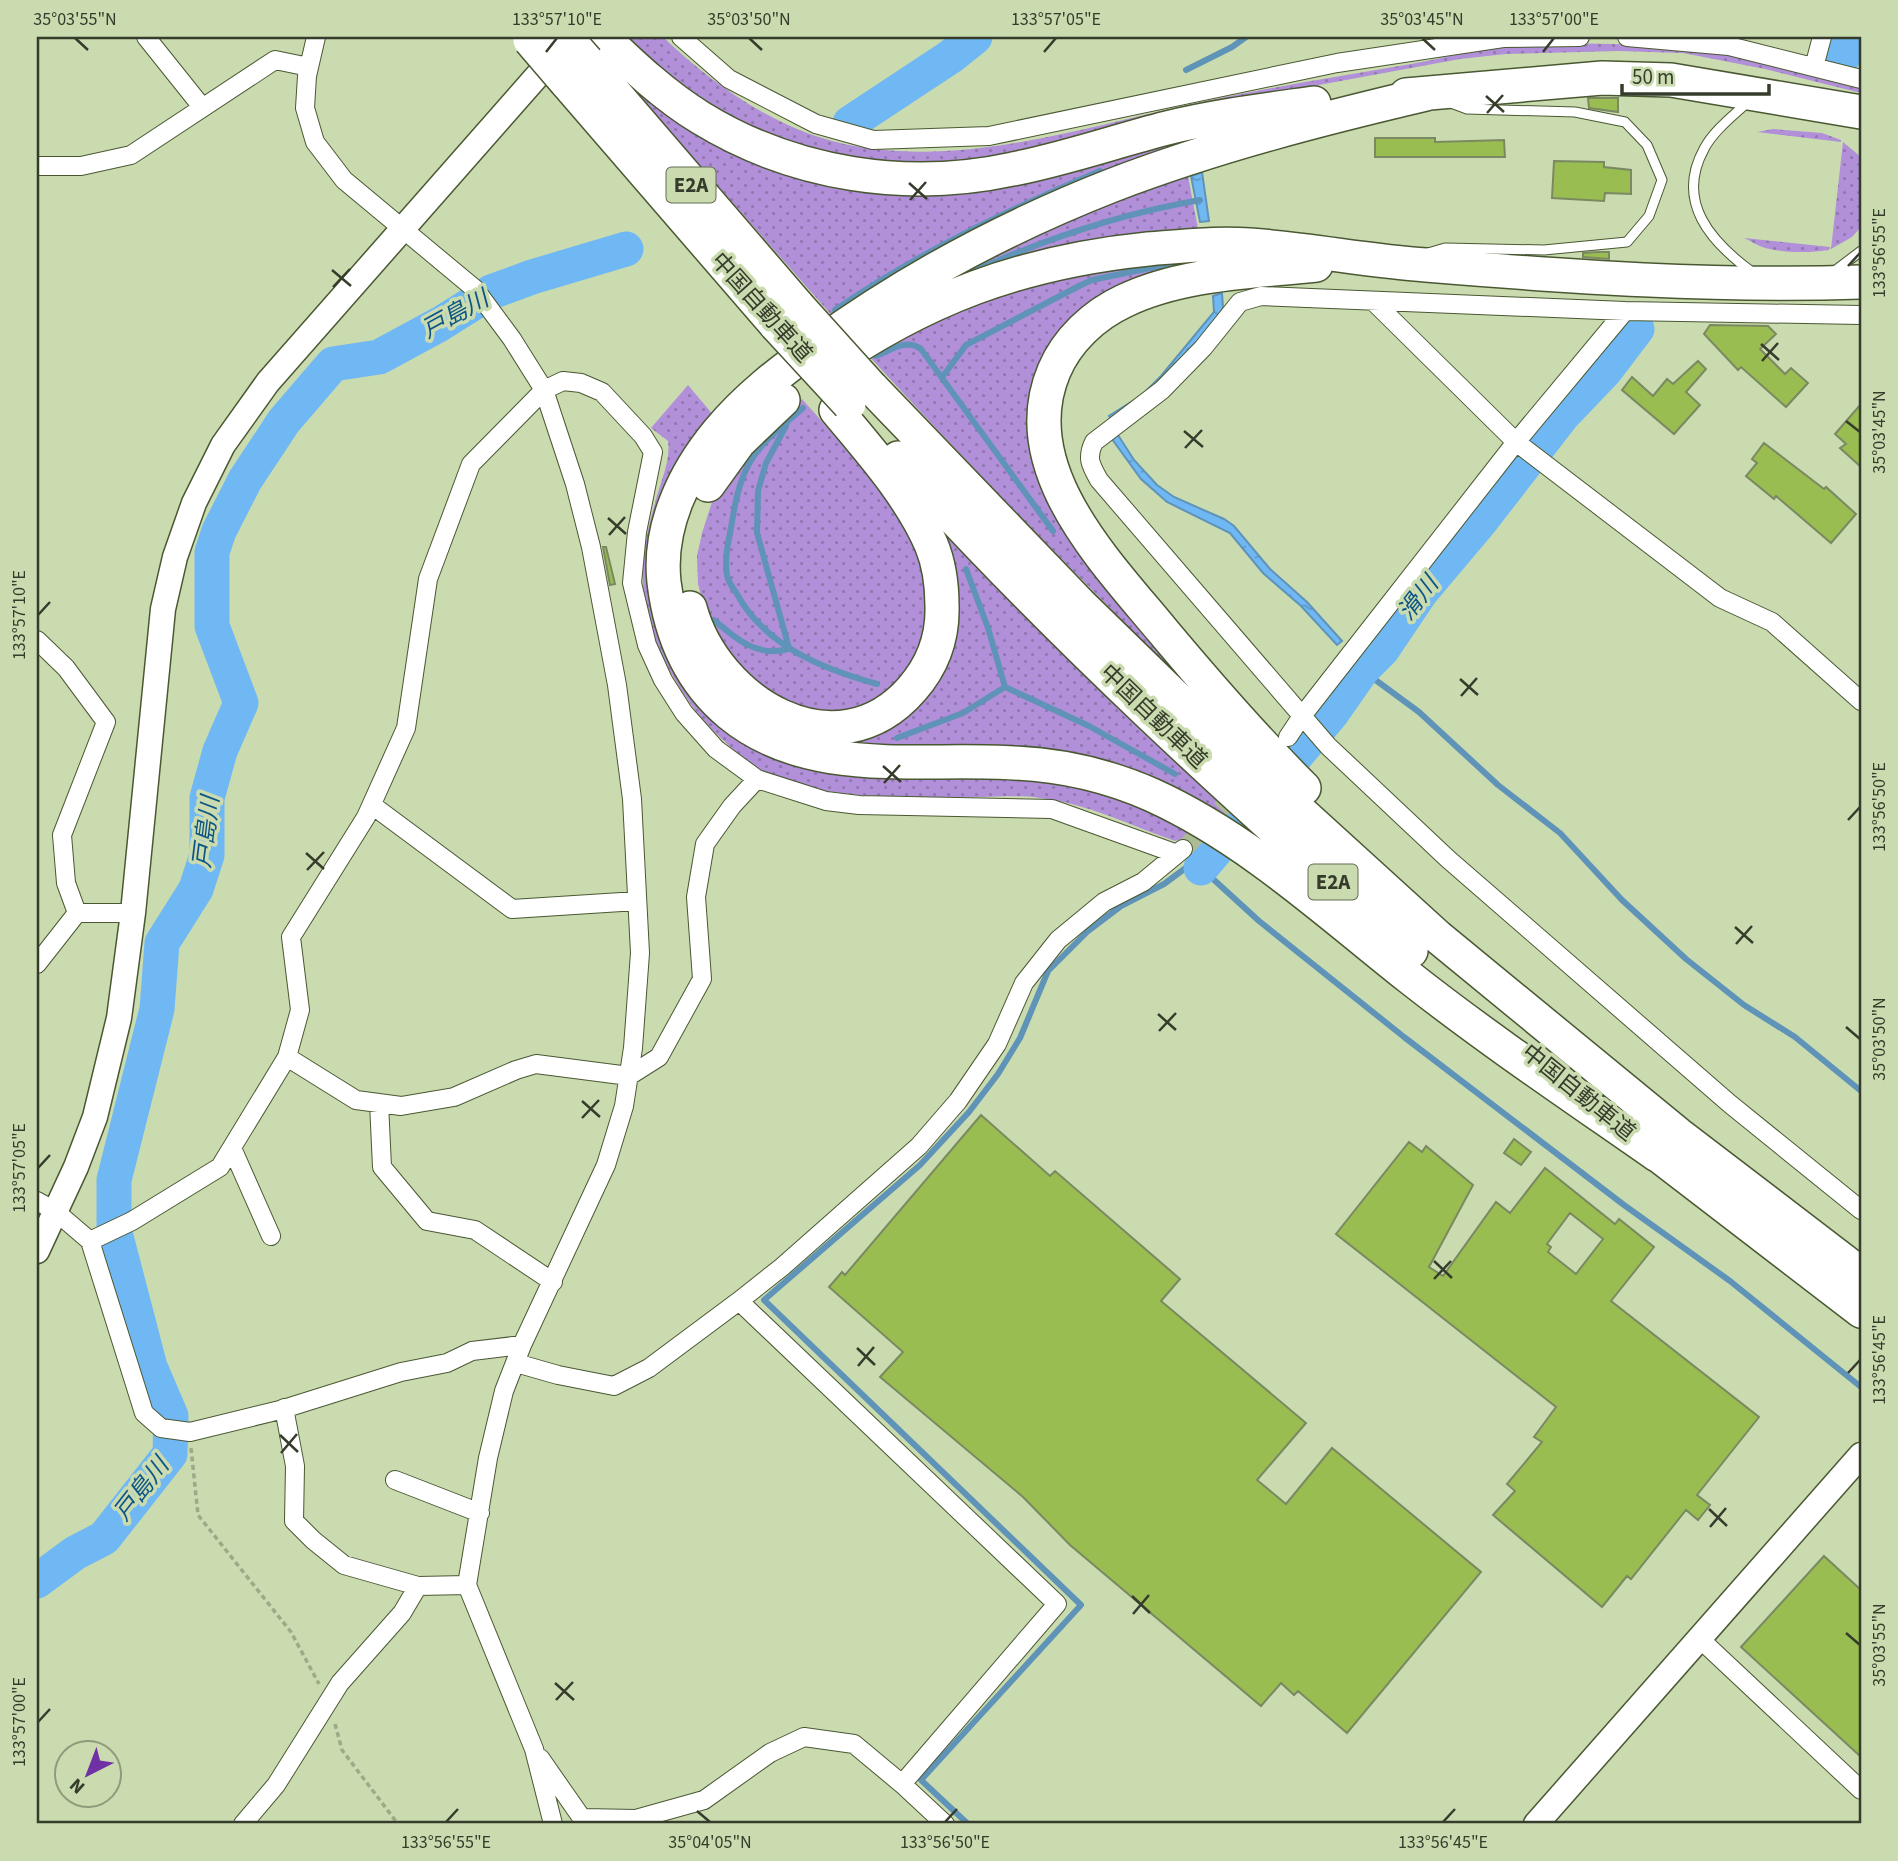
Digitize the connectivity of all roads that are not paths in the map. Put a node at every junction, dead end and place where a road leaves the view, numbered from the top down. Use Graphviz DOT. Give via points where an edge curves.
graph roads {
  1 [pos="146,37"];
  2 [pos="316,37"];
  3 [pos="681,37"];
  4 [pos="1503,37"];
  5 [pos="1580,37"];
  6 [pos="1627,37"];
  7 [pos="1822,37"];
  8 [pos="529,38"];
  9 [pos="583,48"];
  10 [pos="309,67"];
  11 [pos="1814,67"];
  12 [pos="1861,79"];
  13 [pos="1758,93"];
  14 [pos="1426,94"];
  15 [pos="202,107"];
  16 [pos="1853,113"];
  17 [pos="37,166"];
  18 [pos="402,229"];
  19 [pos="1861,251"];
  20 [pos="1386,261"];
  21 [pos="1861,282"];
  22 [pos="1821,283"];
  23 [pos="1767,284"];
  24 [pos="1373,301"];
  25 [pos="1625,312"];
  26 [pos="1861,315"];
  27 [pos="782,320"];
  28 [pos="544,390"];
  29 [pos="852,400"];
  30 [pos="1516,442"];
  31 [pos="37,640"];
  32 [pos="1861,701"];
  33 [pos="1302,716"];
  34 [pos="1288,737"];
  35 [pos="757,779"];
  36 [pos="372,805"];
  37 [pos="637,901"];
  38 [pos="77,913"];
  39 [pos="133,913"];
  40 [pos="37,964"];
  41 [pos="1485,976"];
  42 [pos="287,1057"];
  43 [pos="629,1076"];
  44 [pos="379,1103"];
  45 [pos="232,1148"];
  46 [pos="1657,1155"];
  47 [pos="46,1206"];
  48 [pos="1861,1210"];
  49 [pos="271,1236"];
  50 [pos="95,1239"];
  51 [pos="37,1251"];
  52 [pos="1861,1274"];
  53 [pos="553,1282"];
  54 [pos="739,1301"];
  55 [pos="1861,1311"];
  56 [pos="522,1345"];
  57 [pos="516,1363"];
  58 [pos="284,1408"];
  59 [pos="1861,1455"];
  60 [pos="395,1480"];
  61 [pos="480,1513"];
  62 [pos="467,1585"];
  63 [pos="418,1586"];
  64 [pos="1699,1639"];
  65 [pos="534,1749"];
  66 [pos="902,1784"];
  67 [pos="1861,1790"];
  68 [pos="585,1821"];
  69 [pos="243,1824"];
  70 [pos="553,1824"];
  71 [pos="945,1824"];
  72 [pos="1536,1824"];
  1 -- 15 [label="street"];
  2 -- 10 [label="street"];
  3 -- 4 [label="street" via="729,79 816,124 873,140 989,136 1324,65"];
  4 -- 5 [label="street"];
  6 -- 11 [label="street" via="1729,46"];
  7 -- 11 [label="street"];
  8 -- 9 [label="highway, 中国自動車道 / E2A, bridge"];
  9 -- 14 [label="highway" via="732,136 804,163 882,178 968,177 1235,114"];
  9 -- 18 [label="street"];
  9 -- 27 [label="highway, 中国自動車道 / E2A"];
  9 -- 27 [label="highway, 中国自動車道 / E2A" via="602,126"];
  10 -- 15 [label="street" via="275,60"];
  10 -- 18 [label="street" via="305,108 315,142 344,180"];
  11 -- 12 [label="street"];
  13 -- 14 [label="highway" via="1671,80 1602,78"];
  13 -- 16 [label="highway"];
  13 -- 23 [label="lane" via="1704,148 1693,177 1696,210 1711,237"];
  14 -- 20 [label="lane" via="1467,109 1575,112 1625,122 1647,145 1661,180 1649,216 1627,242 1544,250 1445,248"];
  14 -- 46 [label="highway" via="1241,141 1109,187 982,244 844,326 773,377 717,433 689,473 665,542 669,616 687,663 716,702 778,743 827,756 877,761 1051,766 1116,781 1183,810 1255,856 1468,1022"];
  15 -- 17 [label="street" via="131,155 81,166"];
  18 -- 28 [label="street" via="475,289"];
  18 -- 39 [label="street" via="268,382 223,445 194,503 163,609"];
  19 -- 22 [label="lane"];
  20 -- 23 [label="highway" via="1601,279"];
  20 -- 29 [label="highway" via="1290,248 1203,245 1106,254 1032,268 957,293 907,316 854,347 783,399 724,461 699,502 687,544 686,586 696,631 721,671 774,715 816,726 858,724 893,708 932,662 942,619 932,546 887,472"];
  20 -- 41 [label="highway" via="1207,278 1124,301 1088,325 1059,360 1050,380 1043,426 1051,465 1067,502 1135,597 1298,782 1360,845 1447,919"];
  21 -- 22 [label="highway"];
  22 -- 23 [label="highway"];
  24 -- 25 [label="street"];
  24 -- 30 [label="street"];
  24 -- 33 [label="street" via="1261,296 1240,302 1162,390 1094,442 1089,452 1089,463 1099,480"];
  25 -- 26 [label="street"];
  25 -- 30 [label="street"];
  27 -- 29 [label="highway, 中国自動車道 / E2A, bridge"];
  28 -- 35 [label="street" via="563,381 602,392 653,452 632,583 647,645 684,713 716,748"];
  28 -- 36 [label="street" via="471,464 428,579 406,728"];
  28 -- 37 [label="street" via="591,547 617,685 632,799"];
  29 -- 41 [label="highway, 中国自動車道 / E2A" via="1080,604 1319,830"];
  29 -- 46 [label="highway, 中国自動車道 / E2A" via="943,508 1172,734 1438,975"];
  30 -- 32 [label="street" via="1720,598 1772,622"];
  30 -- 33 [label="street"];
  31 -- 38 [label="street" via="106,722 62,835 66,883"];
  33 -- 34 [label="street"];
  33 -- 48 [label="street" via="1448,859 1730,1104"];
  35 -- 43 [label="street" via="705,844 696,897 702,979 659,1057"];
  35 -- 54 [label="street" via="826,802 1052,809 1181,851 1143,882 1104,902 1058,940 1024,983 997,1044 958,1101 919,1146"];
  36 -- 37 [label="street" via="513,909"];
  36 -- 42 [label="street" via="291,937 300,1010"];
  37 -- 43 [label="street" via="640,953"];
  38 -- 39 [label="street"];
  38 -- 40 [label="street"];
  39 -- 47 [label="street" via="119,1018 95,1117 76,1167"];
  41 -- 52 [label="highway, 中国自動車道 / E2A" via="1678,1134"];
  42 -- 44 [label="street" via="356,1100"];
  42 -- 45 [label="street"];
  43 -- 44 [label="street" via="536,1064 454,1097 401,1106"];
  43 -- 53 [label="street" via="606,1166"];
  44 -- 53 [label="street" via="382,1167 427,1221 475,1230"];
  45 -- 49 [label="street"];
  45 -- 50 [label="street" via="220,1167"];
  46 -- 55 [label="highway, 中国自動車道 / E2A"];
  47 -- 50 [label="street"];
  47 -- 51 [label="street"];
  50 -- 58 [label="street" via="144,1413 176,1430"];
  53 -- 56 [label="street"];
  54 -- 57 [label="street" via="649,1368 614,1386"];
  54 -- 66 [label="street" via="1057,1604"];
  56 -- 57 [label="street"];
  56 -- 58 [label="street" via="472,1352"];
  57 -- 61 [label="street" via="493,1435"];
  58 -- 63 [label="street" via="295,1466 294,1521 344,1565"];
  59 -- 64 [label="street"];
  60 -- 61 [label="street"];
  61 -- 62 [label="street"];
  62 -- 63 [label="street"];
  62 -- 65 [label="street"];
  63 -- 69 [label="street" via="402,1614 340,1683 276,1785"];
  64 -- 67 [label="street"];
  64 -- 72 [label="street"];
  65 -- 68 [label="street"];
  65 -- 70 [label="street"];
  66 -- 68 [label="street" via="854,1744 804,1737 770,1753 704,1800 636,1819"];
  66 -- 71 [label="street"];
}
